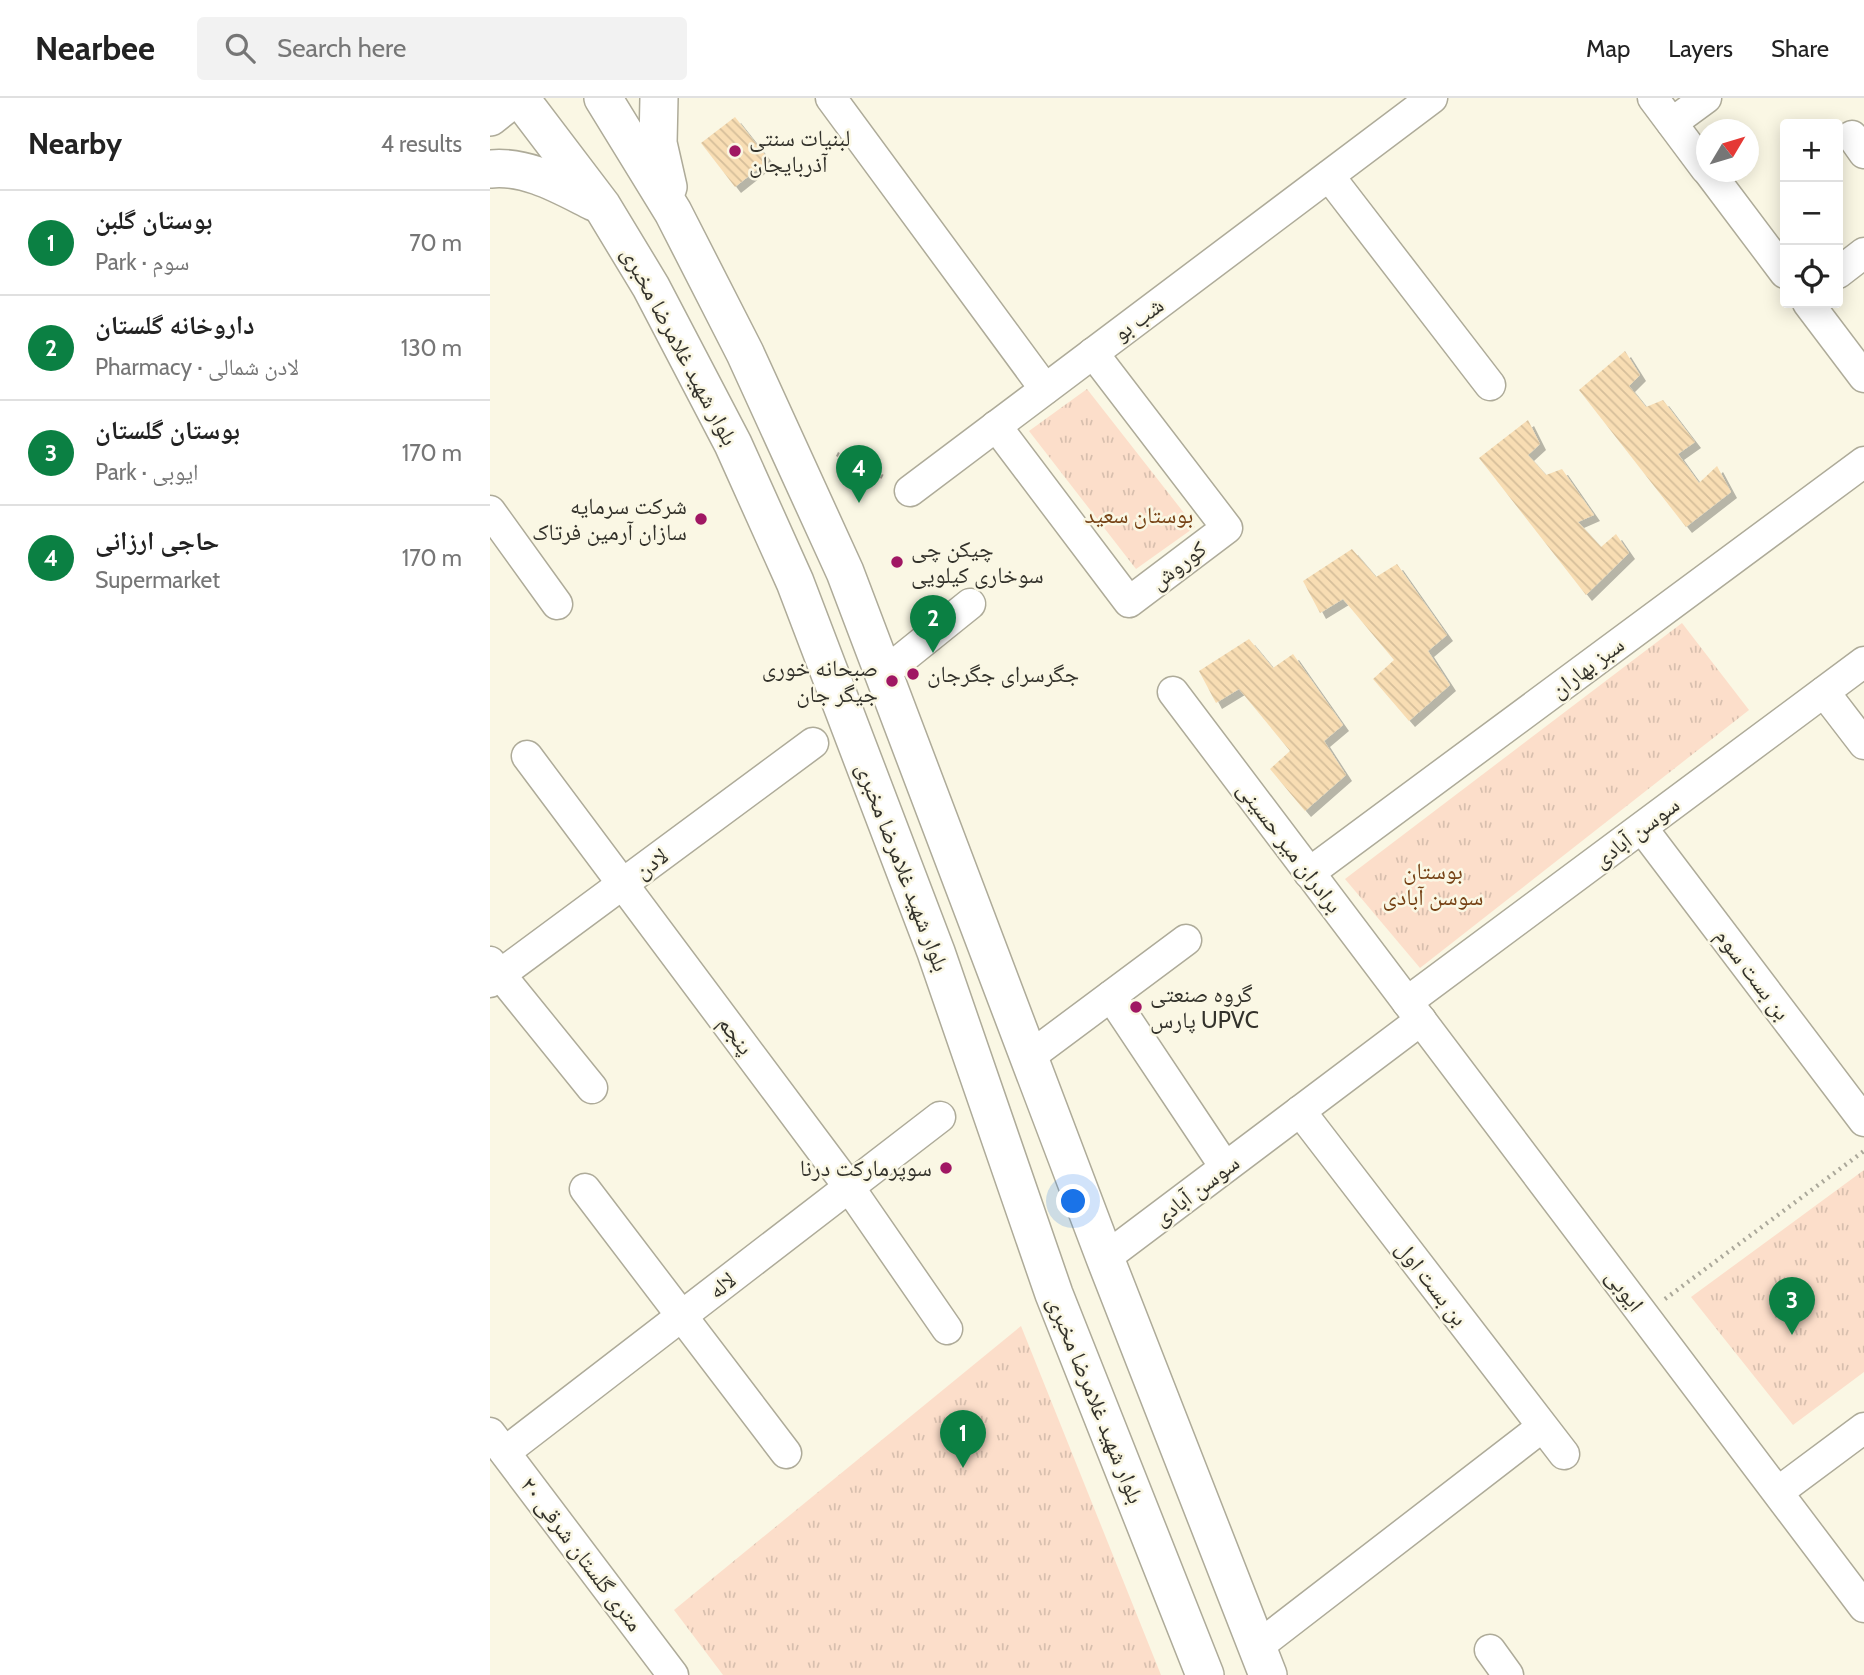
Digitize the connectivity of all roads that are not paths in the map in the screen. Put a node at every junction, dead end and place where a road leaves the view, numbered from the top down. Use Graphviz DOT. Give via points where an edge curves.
graph roads {
  1 [pos="514,98"];
  2 [pos="520,98"];
  3 [pos="603,98"];
  4 [pos="659,98"];
  5 [pos="831,98"];
  6 [pos="1432,98"];
  7 [pos="1653,98"];
  8 [pos="1706,98"];
  9 [pos="490,117"];
  10 [pos="1672,123"];
  11 [pos="1696,154"];
  12 [pos="490,169"];
  13 [pos="1328,176"];
  14 [pos="1717,182"];
  15 [pos="602,206"];
  16 [pos="673,212"];
  17 [pos="1864,253"];
  18 [pos="1780,266"];
  19 [pos="1843,269"];
  20 [pos="1812,308"];
  21 [pos="1093,353"];
  22 [pos="1864,377"];
  23 [pos="1490,385"];
  24 [pos="1045,389"];
  25 [pos="996,426"];
  26 [pos="1864,462"];
  27 [pos="910,491"];
  28 [pos="490,511"];
  29 [pos="557,604"];
  30 [pos="970,604"];
  31 [pos="1864,662"];
  32 [pos="883,674"];
  33 [pos="1173,692"];
  34 [pos="1824,692"];
  35 [pos="813,743"];
  36 [pos="1864,744"];
  37 [pos="527,756"];
  38 [pos="1642,828"];
  39 [pos="1310,873"];
  40 [pos="623,884"];
  41 [pos="1186,940"];
  42 [pos="493,973"];
  43 [pos="1111,996"];
  44 [pos="1414,1011"];
  45 [pos="1029,1057"];
  46 [pos="592,1087"];
  47 [pos="1300,1111"];
  48 [pos="940,1117"];
  49 [pos="1864,1121"];
  50 [pos="1225,1167"];
  51 [pos="849,1187"];
  52 [pos="585,1189"];
  53 [pos="1105,1258"];
  54 [pos="682,1316"];
  55 [pos="947,1329"];
  56 [pos="1542,1427"];
  57 [pos="1864,1428"];
  58 [pos="497,1443"];
  59 [pos="786,1453"];
  60 [pos="1564,1454"];
  61 [pos="1778,1492"];
  62 [pos="1864,1607"];
  63 [pos="1490,1650"];
  64 [pos="1262,1661"];
  65 [pos="673,1675"];
  66 [pos="1205,1675"];
  67 [pos="1508,1675"];
  1 -- 9 [label="main road"];
  2 -- 15 [label="main road, بلوار شهید غلامرضا مخبری"];
  3 -- 16 [label="main road"];
  4 -- 16 [label="main road" via="658,143"];
  5 -- 24 [label="street"];
  6 -- 13 [label="street, شب بو"];
  7 -- 10 [label="street"];
  8 -- 10 [label="street"];
  10 -- 11 [label="street"];
  12 -- 15 [label="main road" via="546,178"];
  13 -- 21 [label="street, شب بو"];
  13 -- 23 [label="street"];
  14 -- 18 [label="street"];
  15 -- 66 [label="main road, بلوار شهید غلامرضا مخبری" via="651,287 733,444 795,582 936,952 1054,1294"];
  16 -- 32 [label="main road" via="746,353 845,572"];
  17 -- 19 [label="street"];
  20 -- 22 [label="street"];
  21 -- 24 [label="street, شب بو"];
  21 -- 25 [label="street, کوروش" via="1227,528 1129,602"];
  24 -- 25 [label="street, شب بو"];
  25 -- 27 [label="street, شب بو"];
  26 -- 39 [label="street, سبز بهاران"];
  28 -- 29 [label="street"];
  30 -- 32 [label="street"];
  31 -- 34 [label="street, سوسن آبادی"];
  32 -- 45 [label="main road"];
  33 -- 39 [label="street, برادران میر حسینی"];
  34 -- 36 [label="street"];
  34 -- 38 [label="street, سوسن آبادی"];
  35 -- 40 [label="street, لادن"];
  37 -- 40 [label="street, پنجم"];
  38 -- 44 [label="street, سوسن آبادی"];
  38 -- 49 [label="street, بن بست سوم"];
  39 -- 44 [label="street, برادران میر حسینی"];
  40 -- 42 [label="street, لادن"];
  40 -- 51 [label="street, پنجم"];
  41 -- 43 [label="street"];
  42 -- 46 [label="street"];
  43 -- 45 [label="street"];
  43 -- 50 [label="street"];
  44 -- 47 [label="street, سوسن آبادی"];
  44 -- 61 [label="street, ایوبی"];
  45 -- 53 [label="main road"];
  47 -- 50 [label="street, سوسن آبادی"];
  47 -- 56 [label="street, بن بست اول"];
  48 -- 51 [label="street, لاله"];
  50 -- 53 [label="street, سوسن آبادی"];
  51 -- 54 [label="street, لاله"];
  51 -- 55 [label="street, پنجم"];
  52 -- 54 [label="street"];
  53 -- 64 [label="main road"];
  54 -- 58 [label="street, لاله"];
  54 -- 59 [label="street"];
  56 -- 60 [label="street, بن بست اول"];
  56 -- 64 [label="street"];
  57 -- 61 [label="street"];
  58 -- 65 [label="street, ۲۰ متری گلستان شرقی"];
  61 -- 62 [label="street, ایوبی"];
  63 -- 67 [label="street"];
}
